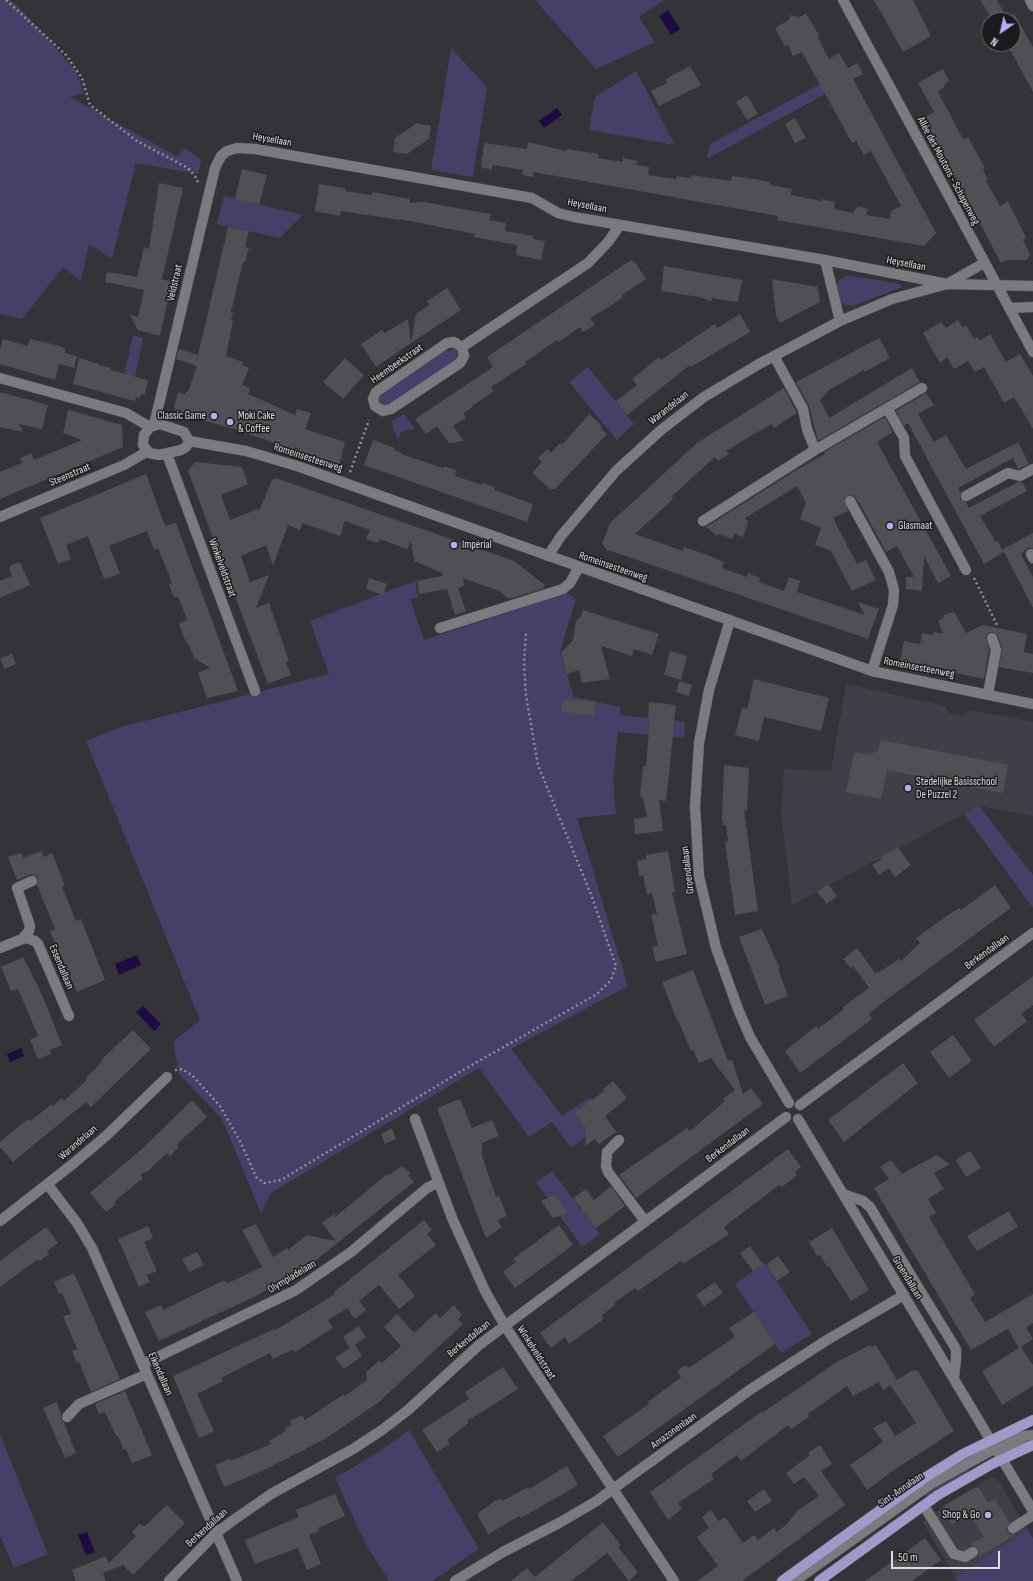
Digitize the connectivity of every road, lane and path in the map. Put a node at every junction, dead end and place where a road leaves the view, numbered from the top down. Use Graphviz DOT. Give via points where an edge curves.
graph roads {
  1 [pos="6,0"];
  2 [pos="843,0"];
  3 [pos="1030,0"];
  4 [pos="1033,6"];
  5 [pos="227,151"];
  6 [pos="198,186"];
  7 [pos="620,225"];
  8 [pos="825,260"];
  9 [pos="984,263"];
  10 [pos="947,284"];
  11 [pos="997,286"];
  12 [pos="1033,286"];
  13 [pos="1033,307"];
  14 [pos="1009,308"];
  15 [pos="840,321"];
  16 [pos="462,347"];
  17 [pos="1033,352"];
  18 [pos="774,356"];
  19 [pos="0,378"];
  20 [pos="922,388"];
  21 [pos="887,408"];
  22 [pos="369,420"];
  23 [pos="152,426"];
  24 [pos="189,441"];
  25 [pos="815,450"];
  26 [pos="148,451"];
  27 [pos="167,454"];
  28 [pos="1033,469"];
  29 [pos="350,474"];
  30 [pos="966,496"];
  31 [pos="850,501"];
  32 [pos="0,517"];
  33 [pos="703,521"];
  34 [pos="548,556"];
  35 [pos="579,567"];
  36 [pos="966,570"];
  37 [pos="730,620"];
  38 [pos="440,628"];
  39 [pos="526,633"];
  40 [pos="992,638"];
  41 [pos="872,671"];
  42 [pos="255,690"];
  43 [pos="988,694"];
  44 [pos="1033,704"];
  45 [pos="32,881"];
  46 [pos="1033,933"];
  47 [pos="22,939"];
  48 [pos="0,948"];
  49 [pos="69,1016"];
  50 [pos="167,1077"];
  51 [pos="788,1104"];
  52 [pos="800,1105"];
  53 [pos="786,1117"];
  54 [pos="415,1119"];
  55 [pos="798,1119"];
  56 [pos="619,1140"];
  57 [pos="438,1183"];
  58 [pos="48,1185"];
  59 [pos="843,1194"];
  60 [pos="0,1221"];
  61 [pos="645,1221"];
  62 [pos="915,1282"];
  63 [pos="902,1292"];
  64 [pos="504,1326"];
  65 [pos="144,1369"];
  66 [pos="954,1377"];
  67 [pos="67,1417"];
  68 [pos="1033,1420"];
  69 [pos="991,1439"];
  70 [pos="1033,1442"];
  71 [pos="996,1448"];
  72 [pos="1002,1459"];
  73 [pos="613,1491"];
  74 [pos="924,1506"];
  75 [pos="1033,1511"];
  76 [pos="1033,1515"];
  77 [pos="1013,1528"];
  78 [pos="216,1533"];
  79 [pos="973,1552"];
  80 [pos="169,1581"];
  81 [pos="237,1581"];
  82 [pos="456,1581"];
  83 [pos="674,1581"];
  84 [pos="782,1581"];
  85 [pos="795,1581"];
  86 [pos="819,1581"];
  1 -- 6 [label="path" via="66,55 82,78 90,105 136,141 188,168 197,179"];
  2 -- 9 [label="street, Allée des Moutons - Schapenweg"];
  3 -- 4 [label="street"];
  5 -- 7 [label="street, Heysellaan" via="244,147 532,198 564,215"];
  5 -- 23 [label="street, Veldstraat" via="221,156 215,168"];
  7 -- 8 [label="street, Heysellaan"];
  7 -- 16 [label="street" via="588,263"];
  8 -- 10 [label="street, Heysellaan"];
  8 -- 15 [label="street"];
  9 -- 10 [label="street, Warandelaan"];
  9 -- 11 [label="street, Allée des Moutons - Schapenweg"];
  10 -- 11 [label="street, Warandelaan"];
  10 -- 15 [label="street, Warandelaan" via="892,299"];
  11 -- 12 [label="street, Warandelaan"];
  11 -- 14 [label="street, Allée des Moutons - Schapenweg"];
  13 -- 14 [label="street"];
  14 -- 17 [label="street, Allée des Moutons - Schapenweg"];
  15 -- 18 [label="street, Warandelaan"];
  16 -- 16 [label="street, Heembeekstraat" via="464,356 460,363 391,409 383,411 375,406 373,399 376,392 451,342"];
  18 -- 25 [label="street" via="803,409"];
  18 -- 34 [label="street, Warandelaan" via="692,405 637,451 597,492"];
  19 -- 23 [label="street" via="126,413"];
  20 -- 21 [label="street"];
  21 -- 25 [label="street"];
  21 -- 36 [label="street" via="904,438 905,456"];
  22 -- 29 [label="path"];
  23 -- 24 [label="street" via="160,424 184,432"];
  23 -- 26 [label="street" via="143,440 143,445"];
  24 -- 27 [label="street" via="184,449"];
  24 -- 34 [label="street, Romeinsesteenweg" via="246,451 277,460"];
  25 -- 33 [label="street"];
  26 -- 27 [label="street" via="159,456"];
  26 -- 32 [label="street, Steenstraat" via="124,465"];
  27 -- 42 [label="street, Winkelveldstraat"];
  28 -- 30 [label="street" via="1020,476 1008,473"];
  31 -- 41 [label="street" via="889,572 894,590 893,605"];
  34 -- 35 [label="street, Romeinsesteenweg"];
  35 -- 37 [label="street, Romeinsesteenweg"];
  35 -- 38 [label="street" via="570,583 563,588"];
  36 -- 40 [label="path" via="972,572 1000,632"];
  37 -- 41 [label="street, Romeinsesteenweg"];
  37 -- 51 [label="street, Groendallaan" via="709,690 699,751 695,806 699,876 716,948 738,1009 750,1037"];
  39 -- 50 [label="path" via="526,696 538,765 592,897 616,966 611,980 597,994 463,1070 281,1180 264,1183 256,1178 241,1143 220,1106 192,1075 177,1069"];
  40 -- 43 [label="street" via="996,650"];
  41 -- 43 [label="street, Romeinsesteenweg"];
  43 -- 44 [label="street, Romeinsesteenweg"];
  45 -- 47 [label="street" via="17,888 30,926"];
  46 -- 52 [label="street, Berkendallaan"];
  47 -- 48 [label="street"];
  47 -- 49 [label="street, Essendallaan" via="31,939 38,944"];
  50 -- 58 [label="street, Warandelaan" via="106,1136"];
  51 -- 52 [label="street" via="795,1102"];
  51 -- 53 [label="street" via="784,1110"];
  52 -- 55 [label="street" via="803,1114"];
  53 -- 55 [label="street"];
  53 -- 61 [label="street, Berkendallaan"];
  54 -- 57 [label="street, Winkelveldstraat"];
  55 -- 59 [label="street, Groendallaan"];
  56 -- 61 [label="street" via="607,1152 606,1166"];
  57 -- 64 [label="street, Winkelveldstraat" via="468,1256"];
  57 -- 65 [label="street, Olympiadelaan" via="427,1188 351,1252 296,1290"];
  58 -- 60 [label="street, Warandelaan"];
  58 -- 65 [label="street, Eikendallaan" via="89,1242"];
  59 -- 62 [label="street" via="863,1201 870,1207"];
  59 -- 63 [label="street, Groendallaan"];
  61 -- 64 [label="street, Berkendallaan"];
  62 -- 63 [label="street, Amazonenlaan"];
  62 -- 66 [label="street" via="956,1349"];
  63 -- 66 [label="street, Groendallaan"];
  63 -- 73 [label="street, Amazonenlaan" via="751,1389"];
  64 -- 73 [label="street, Winkelveldstraat"];
  64 -- 78 [label="street, Berkendallaan" via="466,1355 408,1410 378,1434 271,1494"];
  65 -- 67 [label="street, Olympiadelaan" via="79,1404"];
  65 -- 78 [label="street, Eikendallaan"];
  66 -- 69 [label="street, Groendallaan"];
  68 -- 69 [label="main road, Sint-Annalaan"];
  69 -- 70 [label="street, Sint-Annalaan"];
  69 -- 71 [label="street, Groendallaan"];
  69 -- 84 [label="main road, Sint-Annalaan" via="926,1477"];
  70 -- 71 [label="street, Sint-Annalaan"];
  70 -- 72 [label="main road"];
  71 -- 72 [label="street, Groendallaan"];
  71 -- 85 [label="street, Sint-Annalaan" via="931,1484"];
  72 -- 74 [label="main road"];
  72 -- 75 [label="street, Groendallaan"];
  73 -- 82 [label="street, Amazonenlaan"];
  73 -- 83 [label="street, Winkelveldstraat"];
  74 -- 79 [label="street" via="954,1554 965,1557"];
  74 -- 86 [label="main road"];
  76 -- 77 [label="street"];
  78 -- 80 [label="street, Berkendallaan"];
  78 -- 81 [label="street, Eikendallaan"];
}
